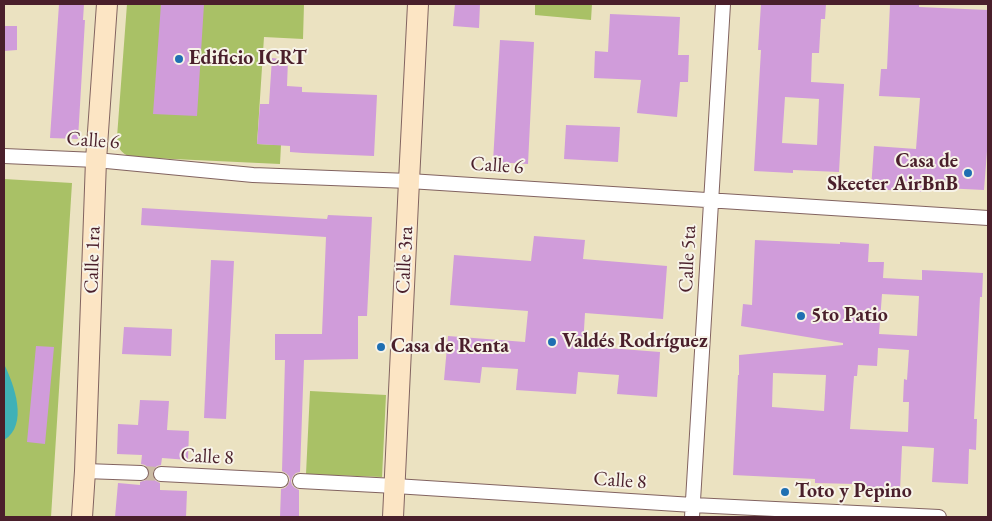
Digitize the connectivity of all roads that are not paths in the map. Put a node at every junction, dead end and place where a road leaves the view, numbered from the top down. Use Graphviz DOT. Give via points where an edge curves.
graph roads {
  1 [pos="107,4"];
  2 [pos="418,4"];
  3 [pos="723,4"];
  4 [pos="4,156"];
  5 [pos="96,160"];
  6 [pos="408,181"];
  7 [pos="711,200"];
  8 [pos="988,218"];
  9 [pos="85,471"];
  10 [pos="141,473"];
  11 [pos="161,474"];
  12 [pos="281,480"];
  13 [pos="300,481"];
  14 [pos="395,486"];
  15 [pos="693,511"];
  16 [pos="82,517"];
  17 [pos="393,517"];
  18 [pos="939,517"];
  1 -- 5 [label="street, Calle 1ra"];
  2 -- 6 [label="street, Calle 3ra"];
  3 -- 7 [label="street, Calle 5ta"];
  4 -- 5 [label="street, Calle 6"];
  5 -- 6 [label="street, Calle 6" via="253,174"];
  5 -- 9 [label="street, Calle 1ra"];
  6 -- 7 [label="street, Calle 6"];
  6 -- 14 [label="street, Calle 3ra"];
  7 -- 8 [label="street, Calle 6"];
  7 -- 15 [label="street, Calle 5ta"];
  9 -- 10 [label="street"];
  9 -- 16 [label="street, Calle 1ra"];
  11 -- 12 [label="street, Calle 8"];
  13 -- 14 [label="street, Calle 8"];
  14 -- 15 [label="street, Calle 8"];
  14 -- 17 [label="street, Calle 3ra"];
  15 -- 18 [label="street, Calle 8"];
}
